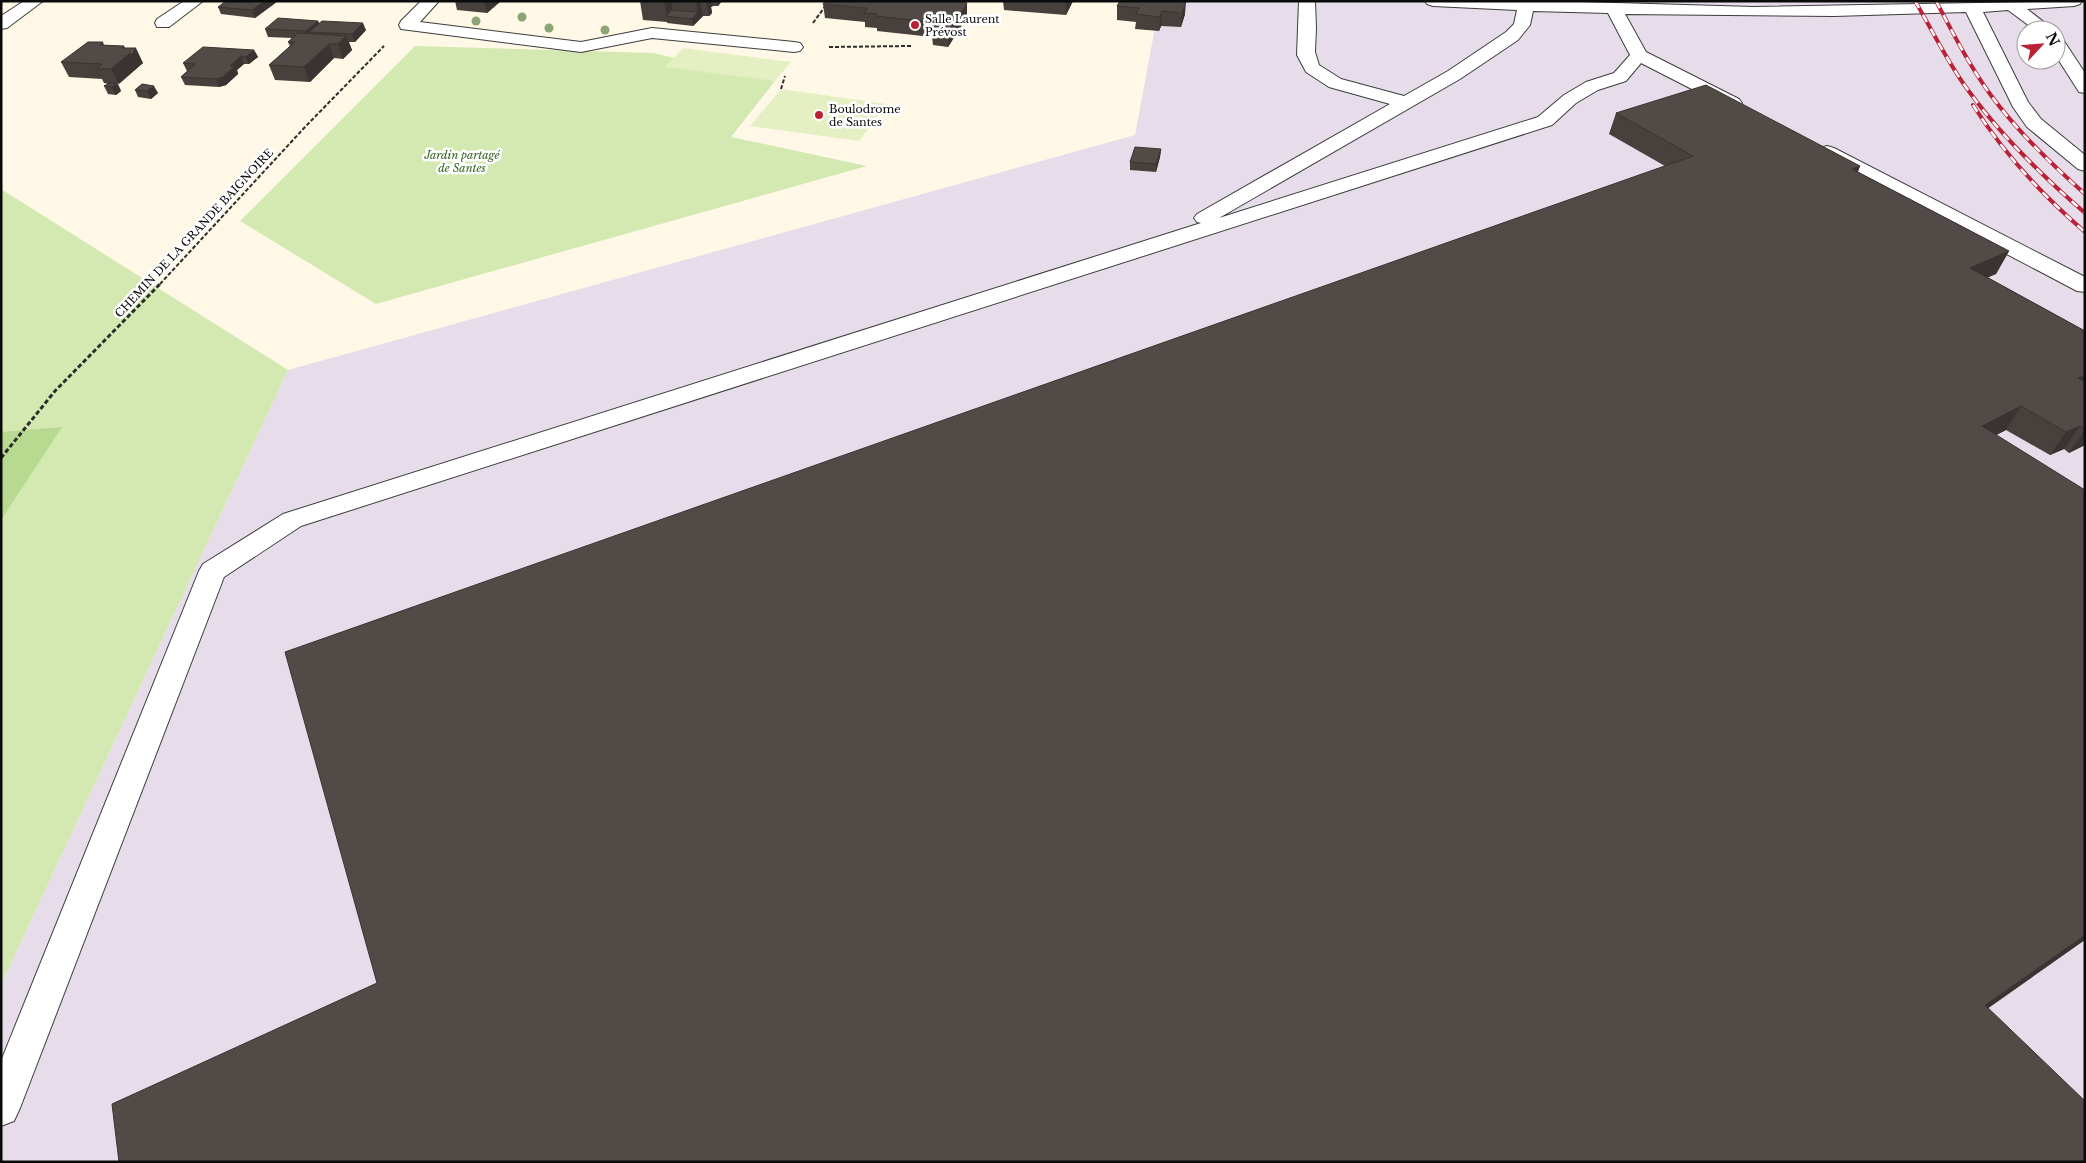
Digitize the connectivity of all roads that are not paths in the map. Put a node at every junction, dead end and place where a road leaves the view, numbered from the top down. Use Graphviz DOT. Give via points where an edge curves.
graph roads {
  1 [pos="35,1"];
  2 [pos="195,1"];
  3 [pos="431,1"];
  4 [pos="1307,1"];
  5 [pos="1433,1"];
  6 [pos="2074,1"];
  7 [pos="1874,5"];
  8 [pos="2011,5"];
  9 [pos="1525,6"];
  10 [pos="1972,7"];
  11 [pos="1614,9"];
  12 [pos="5,19"];
  13 [pos="2032,20"];
  14 [pos="163,23"];
  15 [pos="794,47"];
  16 [pos="1640,55"];
  17 [pos="2066,58"];
  18 [pos="2085,88"];
  19 [pos="1406,102"];
  20 [pos="1753,114"];
  21 [pos="1814,146"];
  22 [pos="2085,165"];
  23 [pos="1157,245"];
  24 [pos="2085,286"];
  25 [pos="1,1108"];
  1 -- 12 [label="street"];
  2 -- 14 [label="street"];
  3 -- 15 [label="street" via="407,25 581,47 652,33"];
  4 -- 19 [label="street" via="1306,56 1309,66 1332,81"];
  5 -- 9 [label="street"];
  6 -- 8 [label="street"];
  7 -- 10 [label="street"];
  7 -- 11 [label="street" via="1711,11"];
  8 -- 10 [label="street"];
  8 -- 13 [label="street"];
  9 -- 11 [label="street"];
  9 -- 19 [label="street" via="1522,25 1512,36"];
  10 -- 22 [label="street" via="2019,103 2034,123"];
  11 -- 16 [label="street"];
  16 -- 20 [label="street"];
  16 -- 23 [label="street" via="1620,77 1592,86 1570,99 1545,121"];
  17 -- 18 [label="street"];
  19 -- 23 [label="street"];
  21 -- 24 [label="street"];
  23 -- 25 [label="street" via="292,520 213,571"];
}
